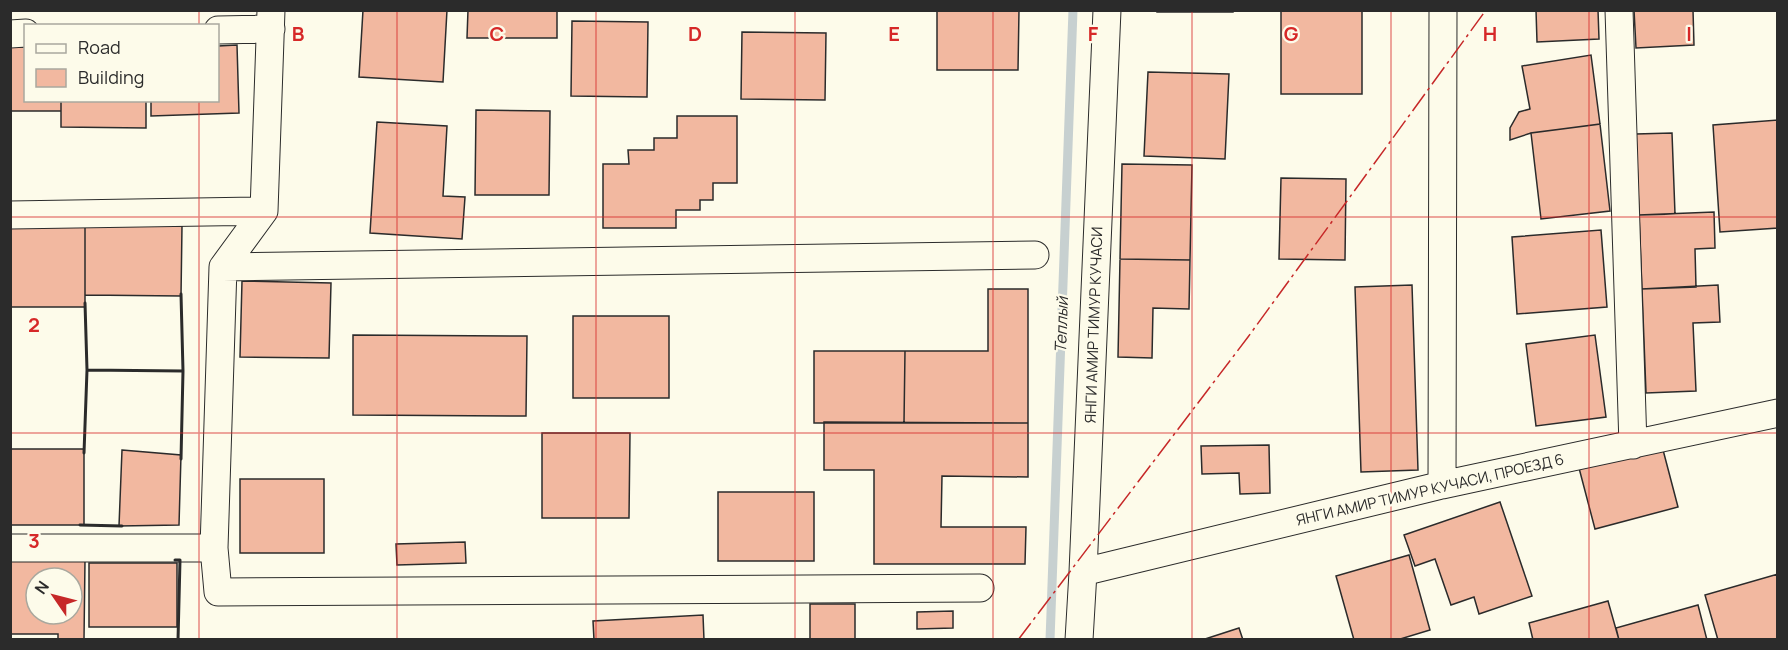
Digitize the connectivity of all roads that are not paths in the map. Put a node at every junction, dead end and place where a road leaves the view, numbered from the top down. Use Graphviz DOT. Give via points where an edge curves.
graph roads {
  1 [pos="1107,10"];
  2 [pos="1443,10"];
  3 [pos="1618,10"];
  4 [pos="271,20"];
  5 [pos="219,30"];
  6 [pos="264,211"];
  7 [pos="10,216"];
  8 [pos="1035,255"];
  9 [pos="223,267"];
  10 [pos="1778,413"];
  11 [pos="1633,445"];
  12 [pos="1442,485"];
  13 [pos="214,548"];
  14 [pos="10,549"];
  15 [pos="1083,572"];
  16 [pos="980,588"];
  17 [pos="1079,639"];
  1 -- 15 [label="street, ЯНГИ АМИР ТИМУР КУЧАСИ"];
  2 -- 12 [label="street"];
  3 -- 11 [label="street"];
  4 -- 5 [label="street"];
  4 -- 6 [label="street"];
  6 -- 7 [label="street"];
  6 -- 9 [label="street"];
  8 -- 9 [label="street"];
  9 -- 13 [label="street"];
  10 -- 11 [label="street, ЯНГИ АМИР ТИМУР КУЧАСИ, ПРОЕЗД 6"];
  11 -- 12 [label="street, ЯНГИ АМИР ТИМУР КУЧАСИ, ПРОЕЗД 6"];
  12 -- 15 [label="street, ЯНГИ АМИР ТИМУР КУЧАСИ, ПРОЕЗД 6"];
  13 -- 14 [label="street"];
  13 -- 16 [label="street" via="218,592"];
  15 -- 17 [label="street, ЯНГИ АМИР ТИМУР КУЧАСИ"];
}
